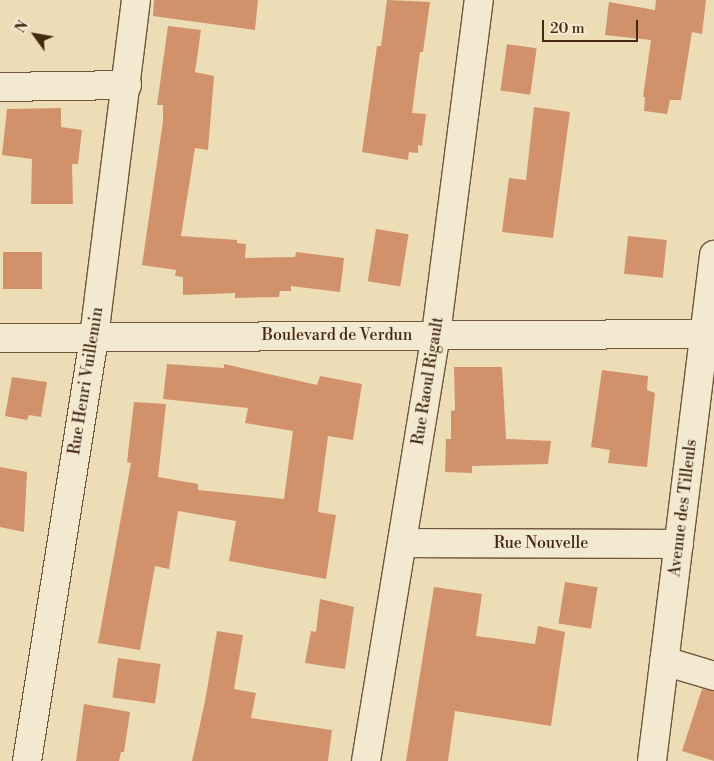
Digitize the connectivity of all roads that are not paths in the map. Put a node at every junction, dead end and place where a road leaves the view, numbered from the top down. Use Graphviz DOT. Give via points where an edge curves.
graph roads {
  1 [pos="136,0"];
  2 [pos="479,0"];
  3 [pos="127,85"];
  4 [pos="0,87"];
  5 [pos="713,272"];
  6 [pos="436,334"];
  7 [pos="704,334"];
  8 [pos="94,337"];
  9 [pos="0,338"];
  10 [pos="403,543"];
  11 [pos="678,544"];
  12 [pos="664,661"];
  13 [pos="714,676"];
  14 [pos="27,761"];
  15 [pos="366,761"];
  16 [pos="652,761"];
  1 -- 3 [label="street, Rue Henri Vuillemin"];
  2 -- 6 [label="street, Rue Raoul Rigault"];
  3 -- 4 [label="street"];
  3 -- 8 [label="street, Rue Henri Vuillemin"];
  5 -- 7 [label="street, Avenue des Tilleuls"];
  6 -- 7 [label="street, Boulevard de Verdun"];
  6 -- 8 [label="street, Boulevard de Verdun"];
  6 -- 10 [label="street, Rue Raoul Rigault"];
  7 -- 11 [label="street, Avenue des Tilleuls"];
  8 -- 9 [label="street, Boulevard de Verdun"];
  8 -- 14 [label="street, Rue Henri Vuillemin"];
  10 -- 11 [label="street, Rue Nouvelle"];
  10 -- 15 [label="street, Rue Raoul Rigault"];
  11 -- 12 [label="street, Avenue des Tilleuls"];
  12 -- 13 [label="street"];
  12 -- 16 [label="street, Avenue des Tilleuls"];
}
